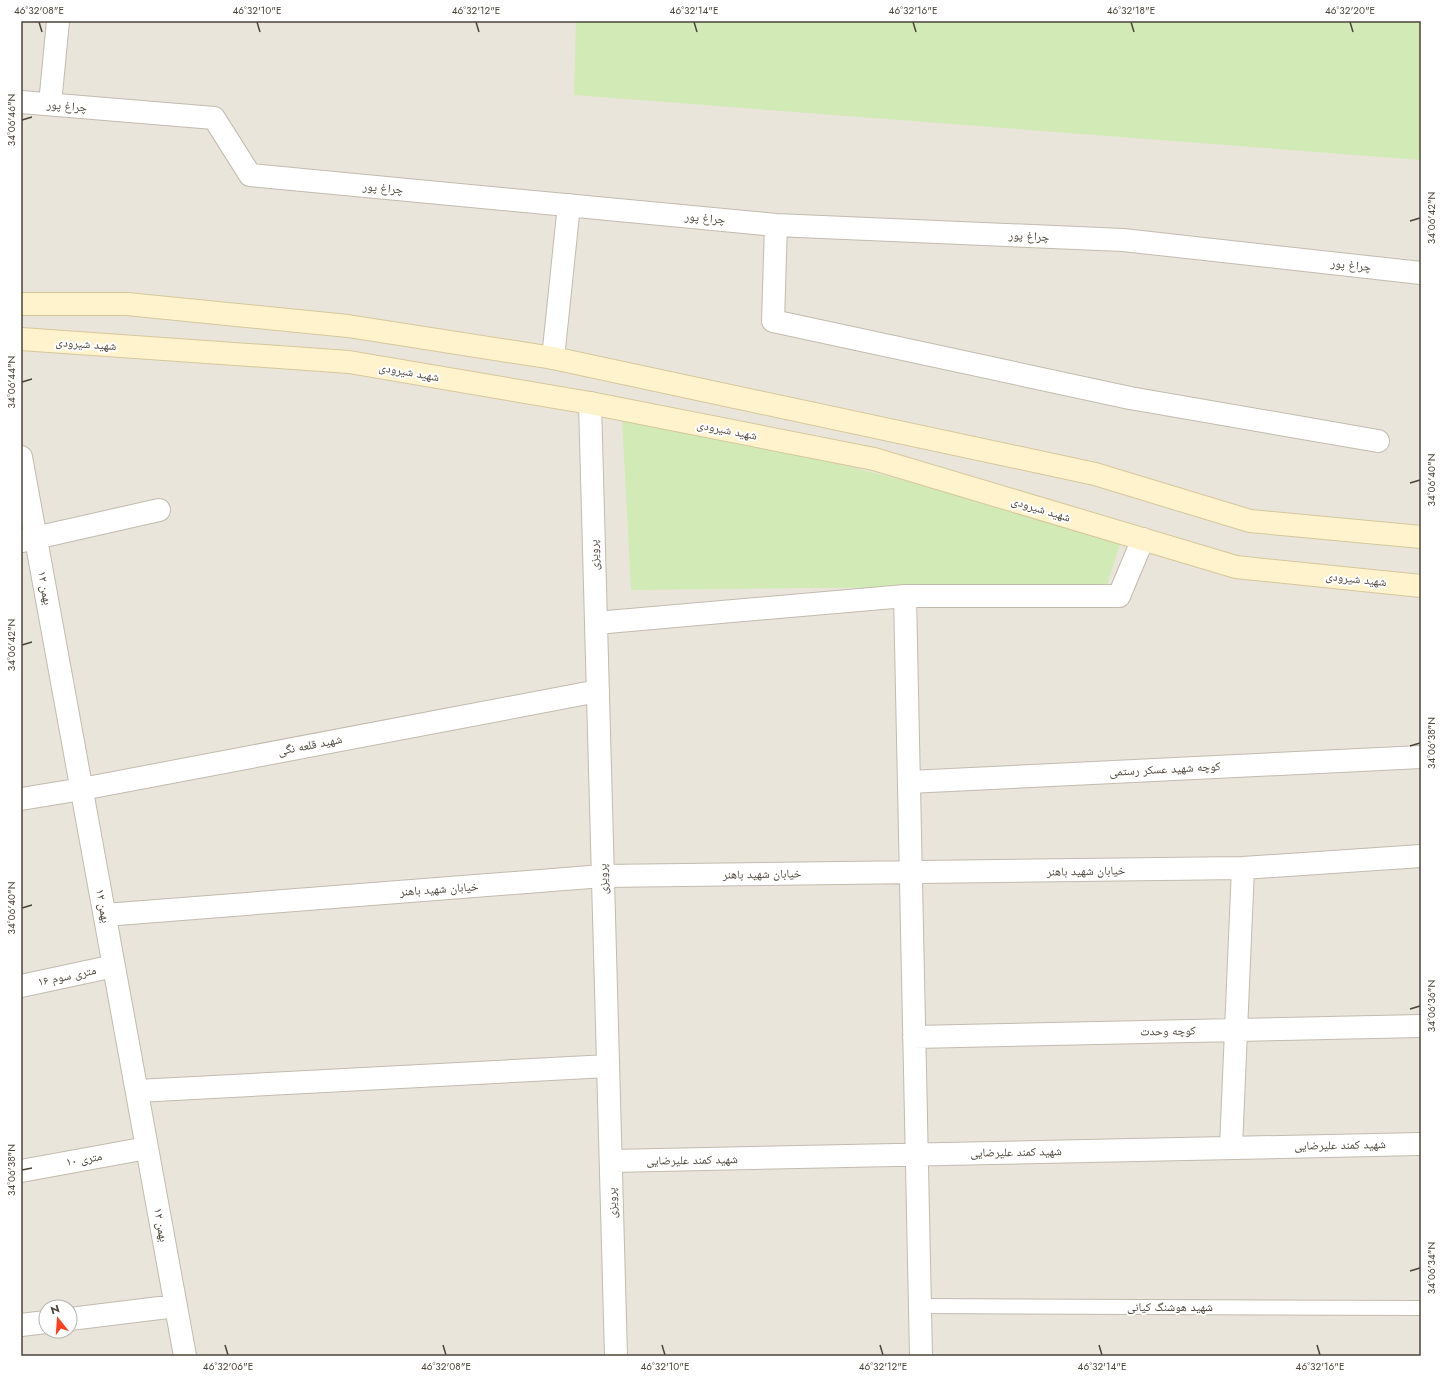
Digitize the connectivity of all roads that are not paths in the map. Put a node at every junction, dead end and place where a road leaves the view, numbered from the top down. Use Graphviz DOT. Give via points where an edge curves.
graph roads {
  1 [pos="58,21"];
  2 [pos="21,102"];
  3 [pos="50,104"];
  4 [pos="569,205"];
  5 [pos="776,225"];
  6 [pos="1421,273"];
  7 [pos="21,304"];
  8 [pos="21,339"];
  9 [pos="553,358"];
  10 [pos="590,403"];
  11 [pos="1378,441"];
  12 [pos="21,457"];
  13 [pos="159,510"];
  14 [pos="1421,537"];
  15 [pos="28,539"];
  16 [pos="1143,539"];
  17 [pos="1421,586"];
  18 [pos="905,596"];
  19 [pos="596,623"];
  20 [pos="598,691"];
  21 [pos="1421,757"];
  22 [pos="909,782"];
  23 [pos="82,789"];
  24 [pos="21,799"];
  25 [pos="1421,856"];
  26 [pos="1243,868"];
  27 [pos="911,873"];
  28 [pos="603,876"];
  29 [pos="105,915"];
  30 [pos="114,966"];
  31 [pos="21,986"];
  32 [pos="1421,1026"];
  33 [pos="1236,1030"];
  34 [pos="914,1036"];
  35 [pos="608,1066"];
  36 [pos="137,1091"];
  37 [pos="1421,1144"];
  38 [pos="1231,1147"];
  39 [pos="147,1148"];
  40 [pos="917,1154"];
  41 [pos="611,1162"];
  42 [pos="21,1170"];
  43 [pos="176,1306"];
  44 [pos="920,1306"];
  45 [pos="1421,1308"];
  46 [pos="78,1318"];
  47 [pos="38,1323"];
  48 [pos="21,1325"];
  49 [pos="185,1356"];
  50 [pos="616,1356"];
  51 [pos="921,1356"];
  1 -- 3 [label="street"];
  2 -- 3 [label="street, چراغ پور"];
  3 -- 4 [label="street, چراغ پور" via="214,118 250,175"];
  4 -- 5 [label="street, چراغ پور"];
  4 -- 9 [label="street"];
  5 -- 6 [label="street, چراغ پور" via="1123,240"];
  5 -- 11 [label="street" via="773,321 1130,398"];
  7 -- 9 [label="main road" via="127,304 348,326"];
  8 -- 10 [label="main road, شهید شیرودی" via="349,362"];
  9 -- 14 [label="main road" via="1095,474 1250,521"];
  10 -- 16 [label="main road, شهید شیرودی" via="874,459"];
  10 -- 19 [label="street, پرویزی"];
  12 -- 15 [label="street, ۱۲ بهمن"];
  13 -- 15 [label="street"];
  15 -- 23 [label="street, ۱۲ بهمن"];
  16 -- 17 [label="main road, شهید شیرودی" via="1236,567"];
  16 -- 18 [label="street" via="1119,596"];
  18 -- 19 [label="street"];
  18 -- 22 [label="street"];
  19 -- 20 [label="street, پرویزی"];
  20 -- 23 [label="street, شهید قلعه نگی"];
  20 -- 28 [label="street, پرویزی"];
  21 -- 22 [label="street, کوچه شهید عسکر رستمی"];
  22 -- 27 [label="street"];
  23 -- 24 [label="street, شهید قلعه نگی"];
  23 -- 29 [label="street, ۱۲ بهمن"];
  25 -- 26 [label="street, خیابان شهید باهنر"];
  26 -- 27 [label="street, خیابان شهید باهنر"];
  26 -- 33 [label="street"];
  27 -- 28 [label="street, خیابان شهید باهنر"];
  27 -- 34 [label="street"];
  28 -- 29 [label="street, خیابان شهید باهنر"];
  28 -- 35 [label="street, پرویزی"];
  29 -- 30 [label="street, ۱۲ بهمن"];
  30 -- 31 [label="street, ۱۶ متری سوم"];
  30 -- 36 [label="street, ۱۲ بهمن"];
  32 -- 33 [label="street, کوچه وحدت"];
  33 -- 34 [label="street, کوچه وحدت"];
  33 -- 38 [label="street"];
  34 -- 40 [label="street"];
  35 -- 36 [label="street"];
  35 -- 41 [label="street, پرویزی"];
  36 -- 39 [label="street, ۱۲ بهمن"];
  37 -- 38 [label="street, شهید کمند علیرضایی"];
  38 -- 40 [label="street, شهید کمند علیرضایی"];
  39 -- 42 [label="street, ۱۰ متری"];
  39 -- 43 [label="street, ۱۲ بهمن"];
  40 -- 41 [label="street, شهید کمند علیرضایی"];
  40 -- 44 [label="street"];
  41 -- 50 [label="street, پرویزی"];
  43 -- 46 [label="street"];
  43 -- 49 [label="street, ۱۲ بهمن"];
  44 -- 45 [label="lane, شهید هوشنگ کیانی"];
  44 -- 51 [label="street"];
  47 -- 48 [label="street"];
}
